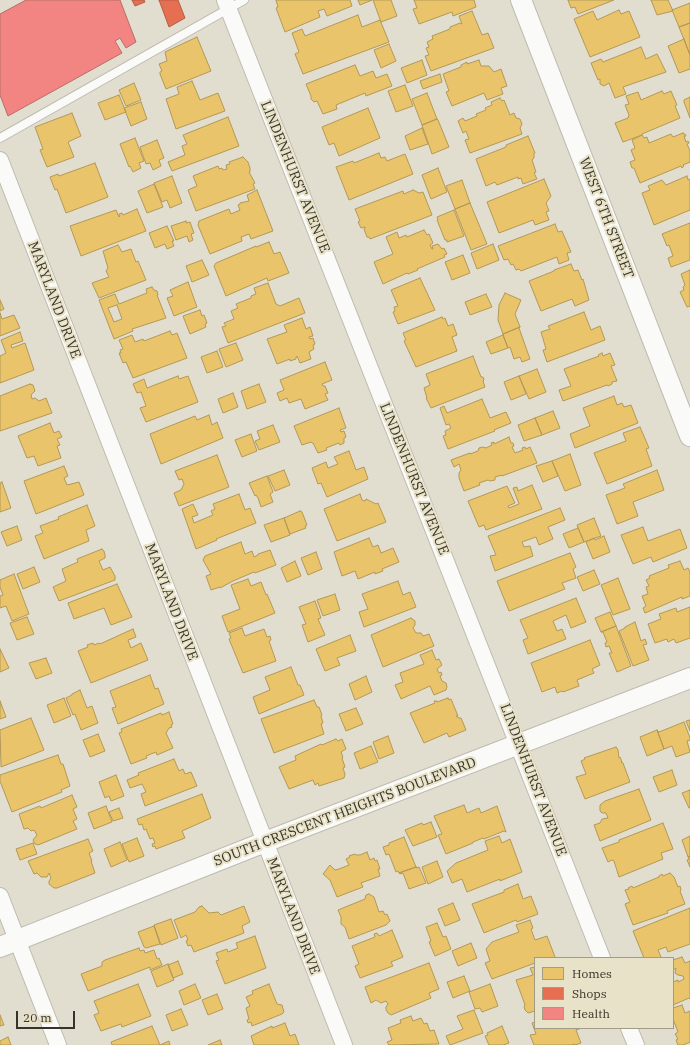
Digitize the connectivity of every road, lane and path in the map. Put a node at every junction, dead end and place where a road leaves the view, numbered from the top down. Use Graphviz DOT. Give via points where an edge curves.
graph roads {
  1 [pos="244,0"];
  2 [pos="521,0"];
  3 [pos="227,4"];
  4 [pos="0,138"];
  5 [pos="0,160"];
  6 [pos="690,436"];
  7 [pos="690,678"];
  8 [pos="519,744"];
  9 [pos="265,842"];
  10 [pos="0,896"];
  11 [pos="9,944"];
  12 [pos="602,957"];
  13 [pos="629,1029"];
  14 [pos="58,1045"];
  15 [pos="344,1045"];
  16 [pos="636,1045"];
  1 -- 3 [label="lane"];
  2 -- 6 [label="street, WEST 6TH STREET"];
  3 -- 4 [label="lane"];
  3 -- 8 [label="street, LINDENHURST AVENUE"];
  5 -- 9 [label="street, MARYLAND DRIVE"];
  7 -- 8 [label="street, SOUTH CRESCENT HEIGHTS BOULEVARD"];
  8 -- 9 [label="street, SOUTH CRESCENT HEIGHTS BOULEVARD"];
  8 -- 12 [label="street, LINDENHURST AVENUE"];
  9 -- 11 [label="street, SOUTH CRESCENT HEIGHTS BOULEVARD"];
  9 -- 15 [label="street, MARYLAND DRIVE"];
  10 -- 11 [label="street"];
  11 -- 14 [label="street"];
  13 -- 16 [label="street"];
}
